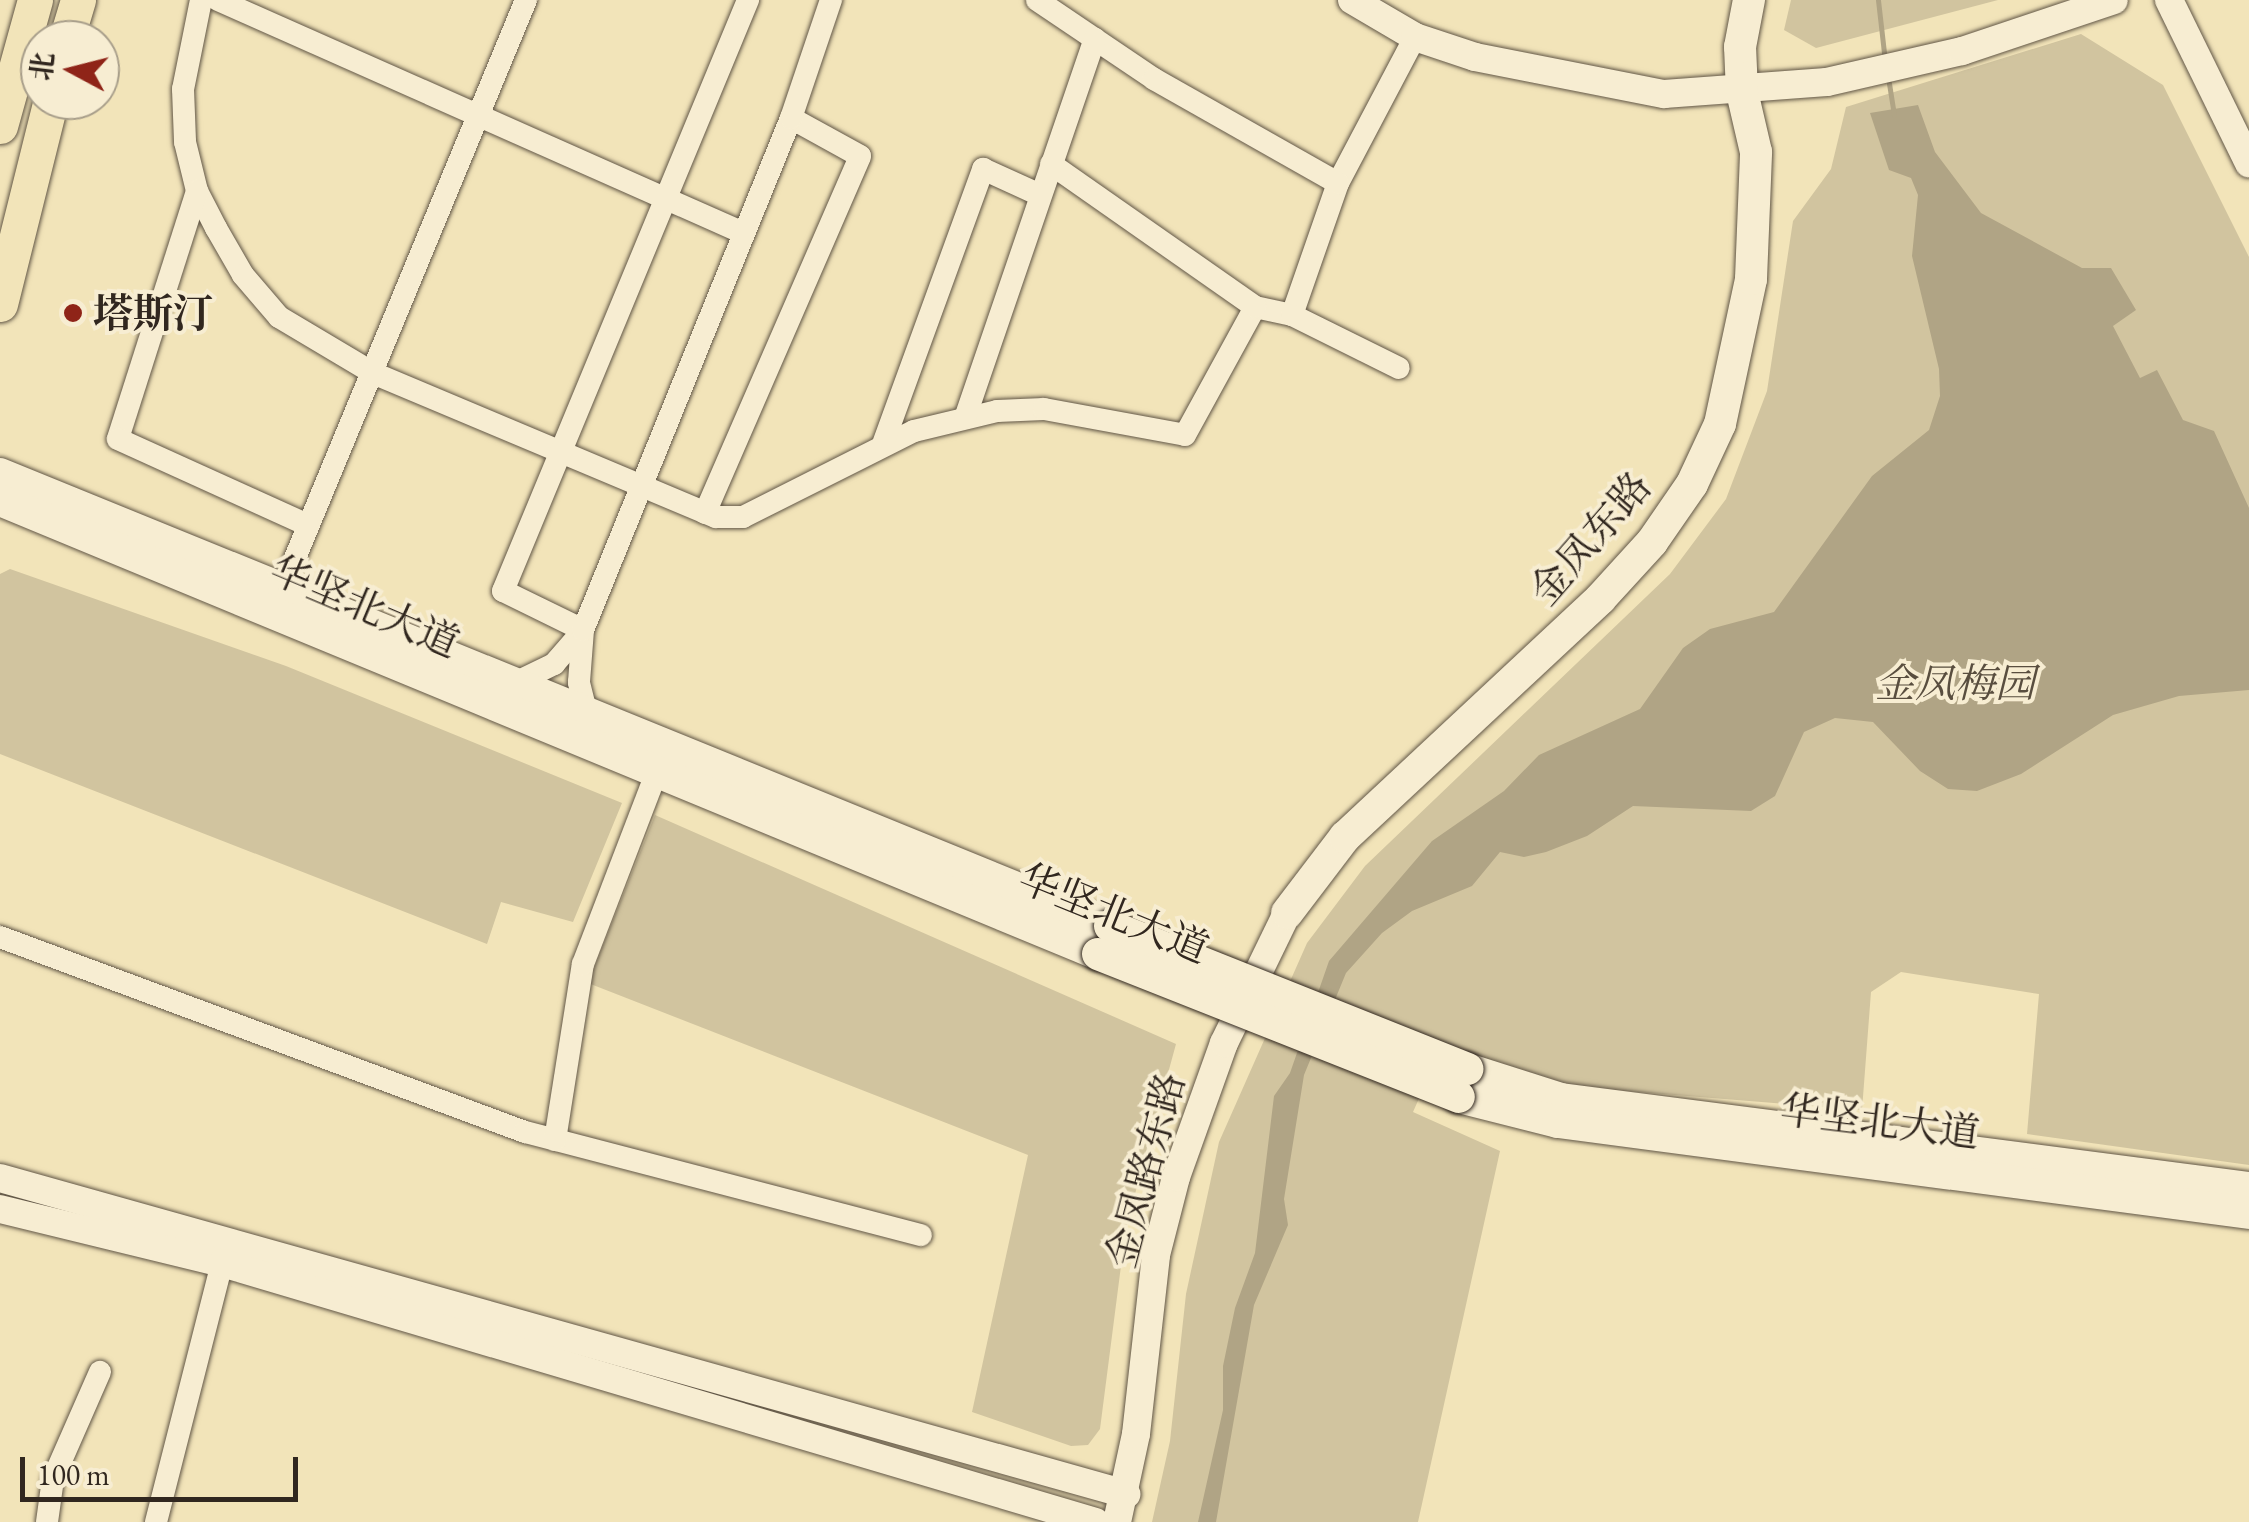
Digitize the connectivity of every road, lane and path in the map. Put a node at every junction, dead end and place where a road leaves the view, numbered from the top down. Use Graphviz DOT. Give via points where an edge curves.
graph roads {
  1 [pos="35,0"];
  2 [pos="201,0"];
  3 [pos="218,0"];
  4 [pos="526,0"];
  5 [pos="748,0"];
  6 [pos="831,0"];
  7 [pos="1037,0"];
  8 [pos="1352,0"];
  9 [pos="1750,0"];
  10 [pos="2114,0"];
  11 [pos="2170,0"];
  12 [pos="1414,37"];
  13 [pos="1095,39"];
  14 [pos="1742,92"];
  15 [pos="790,118"];
  16 [pos="45,120"];
  17 [pos="480,120"];
  18 [pos="0,126"];
  19 [pos="2249,162"];
  20 [pos="1051,164"];
  21 [pos="1338,183"];
  22 [pos="197,191"];
  23 [pos="1040,196"];
  24 [pos="668,200"];
  25 [pos="741,232"];
  26 [pos="0,304"];
  27 [pos="1255,307"];
  28 [pos="1292,315"];
  29 [pos="1399,368"];
  30 [pos="373,373"];
  31 [pos="965,418"];
  32 [pos="883,444"];
  33 [pos="561,455"];
  34 [pos="0,474"];
  35 [pos="640,490"];
  36 [pos="0,500"];
  37 [pos="705,514"];
  38 [pos="308,524"];
  39 [pos="282,592"];
  40 [pos="583,630"];
  41 [pos="513,684"];
  42 [pos="586,715"];
  43 [pos="656,774"];
  44 [pos="1287,913"];
  45 [pos="0,937"];
  46 [pos="1104,940"];
  47 [pos="1463,1083"];
  48 [pos="554,1140"];
  49 [pos="0,1178"];
  50 [pos="2249,1188"];
  51 [pos="0,1210"];
  52 [pos="2249,1213"];
  53 [pos="921,1235"];
  54 [pos="222,1263"];
  55 [pos="100,1372"];
  56 [pos="1126,1494"];
  57 [pos="47,1522"];
  58 [pos="156,1522"];
  59 [pos="1096,1522"];
  60 [pos="1116,1522"];
  1 -- 18 [label="main road"];
  2 -- 22 [label="street" via="183,89 185,142"];
  3 -- 17 [label="street"];
  4 -- 17 [label="street"];
  5 -- 24 [label="street"];
  6 -- 15 [label="street"];
  7 -- 13 [label="street"];
  8 -- 12 [label="street"];
  9 -- 14 [label="main road, 金凤东路" via="1740,48"];
  10 -- 14 [label="street" via="1962,51 1827,82"];
  11 -- 19 [label="street"];
  12 -- 14 [label="street" via="1586,82 1664,94"];
  12 -- 21 [label="street"];
  13 -- 20 [label="street"];
  13 -- 21 [label="street"];
  14 -- 44 [label="main road, 金凤东路" via="1756,152 1751,279 1720,424 1692,484 1600,600 1345,837"];
  15 -- 25 [label="street"];
  15 -- 37 [label="street" via="860,156"];
  16 -- 26 [label="main road"];
  17 -- 24 [label="street"];
  17 -- 30 [label="street"];
  20 -- 23 [label="street"];
  20 -- 27 [label="street"];
  21 -- 28 [label="street"];
  22 -- 30 [label="street" via="243,275 279,316"];
  22 -- 38 [label="street" via="118,438"];
  23 -- 31 [label="street"];
  23 -- 32 [label="street" via="983,169"];
  24 -- 25 [label="street"];
  24 -- 33 [label="street"];
  25 -- 35 [label="street"];
  27 -- 28 [label="street"];
  27 -- 31 [label="street" via="1185,435 1044,409"];
  28 -- 29 [label="street"];
  30 -- 33 [label="street"];
  30 -- 38 [label="street"];
  31 -- 32 [label="street"];
  32 -- 37 [label="street" via="743,517"];
  33 -- 35 [label="street"];
  33 -- 40 [label="street" via="503,591"];
  34 -- 39 [label="main road, 华坚北大道"];
  35 -- 37 [label="street"];
  35 -- 40 [label="street"];
  36 -- 43 [label="main road, 华坚北大道"];
  38 -- 39 [label="street"];
  39 -- 41 [label="main road, 华坚北大道"];
  40 -- 41 [label="street" via="554,664"];
  40 -- 42 [label="street" via="579,665"];
  41 -- 42 [label="main road, 华坚北大道"];
  42 -- 46 [label="main road, 华坚北大道"];
  43 -- 46 [label="main road, 华坚北大道"];
  43 -- 48 [label="street" via="583,964"];
  44 -- 56 [label="street, 金凤路东路" via="1224,1043 1176,1177 1156,1255"];
  45 -- 48 [label="street" via="162,1002"];
  46 -- 47 [label="main road, 华坚北大道, bridge"];
  47 -- 50 [label="main road, 华坚北大道"];
  47 -- 52 [label="main road, 华坚北大道" via="1558,1122"];
  48 -- 53 [label="street"];
  49 -- 56 [label="street"];
  51 -- 54 [label="street"];
  54 -- 58 [label="street"];
  54 -- 59 [label="street"];
  55 -- 57 [label="street" via="53,1479"];
  56 -- 60 [label="street, 金凤路东路"];
}
